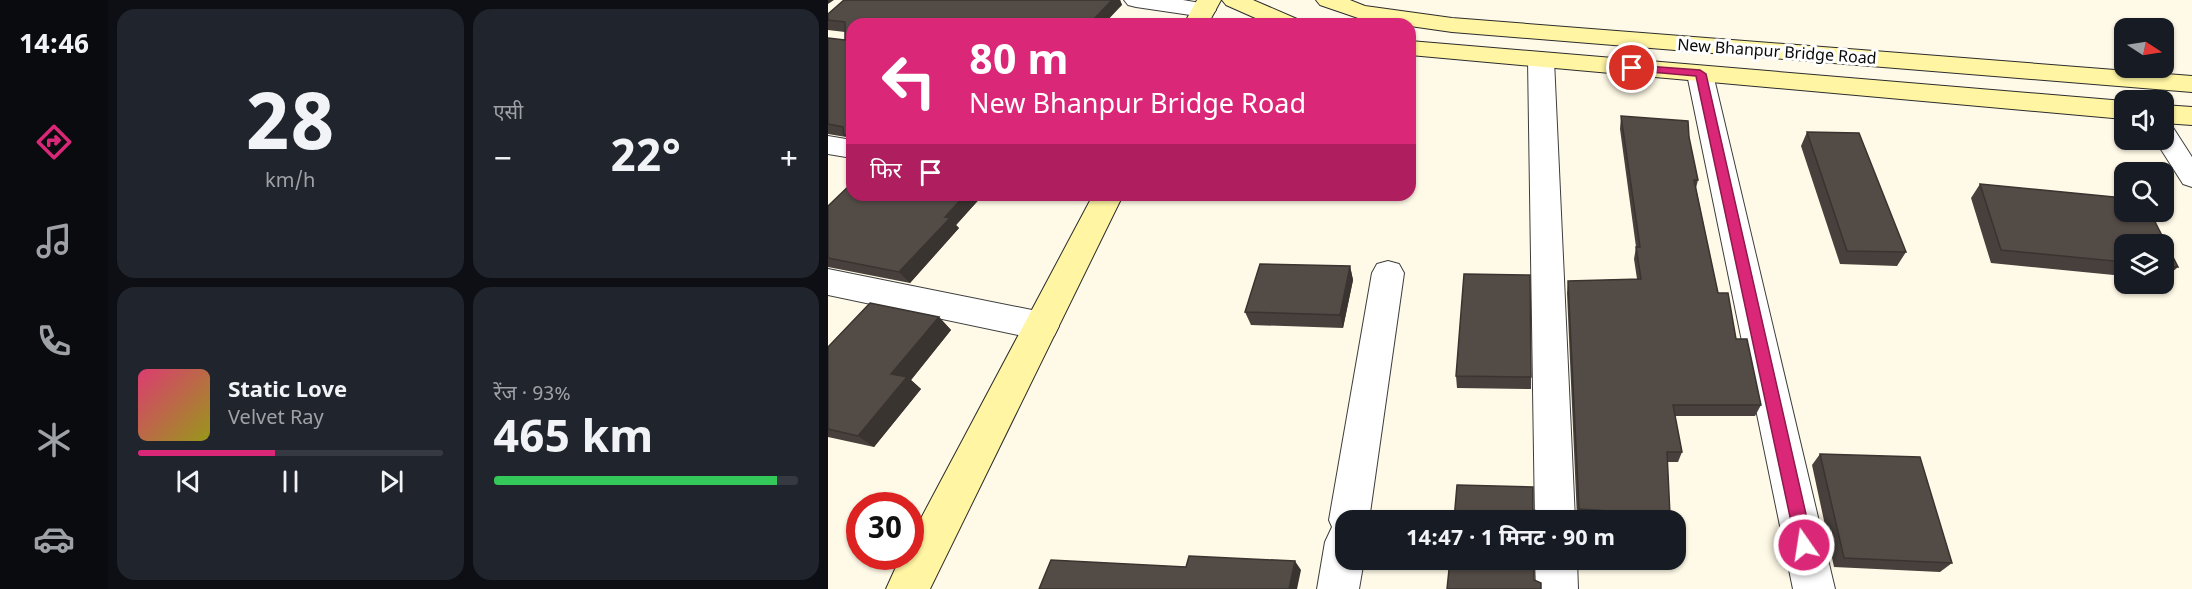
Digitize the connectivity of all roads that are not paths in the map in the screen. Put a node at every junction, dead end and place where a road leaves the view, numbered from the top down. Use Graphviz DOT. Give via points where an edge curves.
graph roads {
  1 [pos="1136,0"];
  2 [pos="1234,0"];
  3 [pos="1328,0"];
  4 [pos="1203,11"];
  5 [pos="1275,18"];
  6 [pos="1403,18"];
  7 [pos="1416,20"];
  8 [pos="1416,49"];
  9 [pos="1541,60"];
  10 [pos="1700,74"];
  11 [pos="2192,84"];
  12 [pos="2114,109"];
  13 [pos="2174,115"];
  14 [pos="2192,116"];
  15 [pos="828,144"];
  16 [pos="846,148"];
  17 [pos="2174,149"];
  18 [pos="2192,178"];
  19 [pos="1105,201"];
  20 [pos="1388,273"];
  21 [pos="828,282"];
  22 [pos="1042,326"];
  23 [pos="1351,510"];
  24 [pos="1555,510"];
  25 [pos="1341,570"];
  26 [pos="1556,570"];
  27 [pos="907,589"];
  28 [pos="1338,589"];
  29 [pos="1557,589"];
  30 [pos="1814,589"];
  1 -- 4 [label="street"];
  2 -- 5 [label="street"];
  3 -- 6 [label="street, New Bhanpur Bridge Road" via="1361,12"];
  7 -- 11 [label="street, New Bhanpur Bridge Road"];
  8 -- 9 [label="street, New Bhanpur Bridge Road"];
  9 -- 10 [label="street, New Bhanpur Bridge Road"];
  9 -- 24 [label="street"];
  10 -- 12 [label="street, New Bhanpur Bridge Road"];
  10 -- 30 [label="street"];
  13 -- 14 [label="street"];
  15 -- 16 [label="street"];
  17 -- 18 [label="lane"];
  19 -- 22 [label="street"];
  20 -- 23 [label="street"];
  21 -- 22 [label="street"];
  22 -- 27 [label="street"];
  25 -- 28 [label="street"];
  26 -- 29 [label="street"];
}
